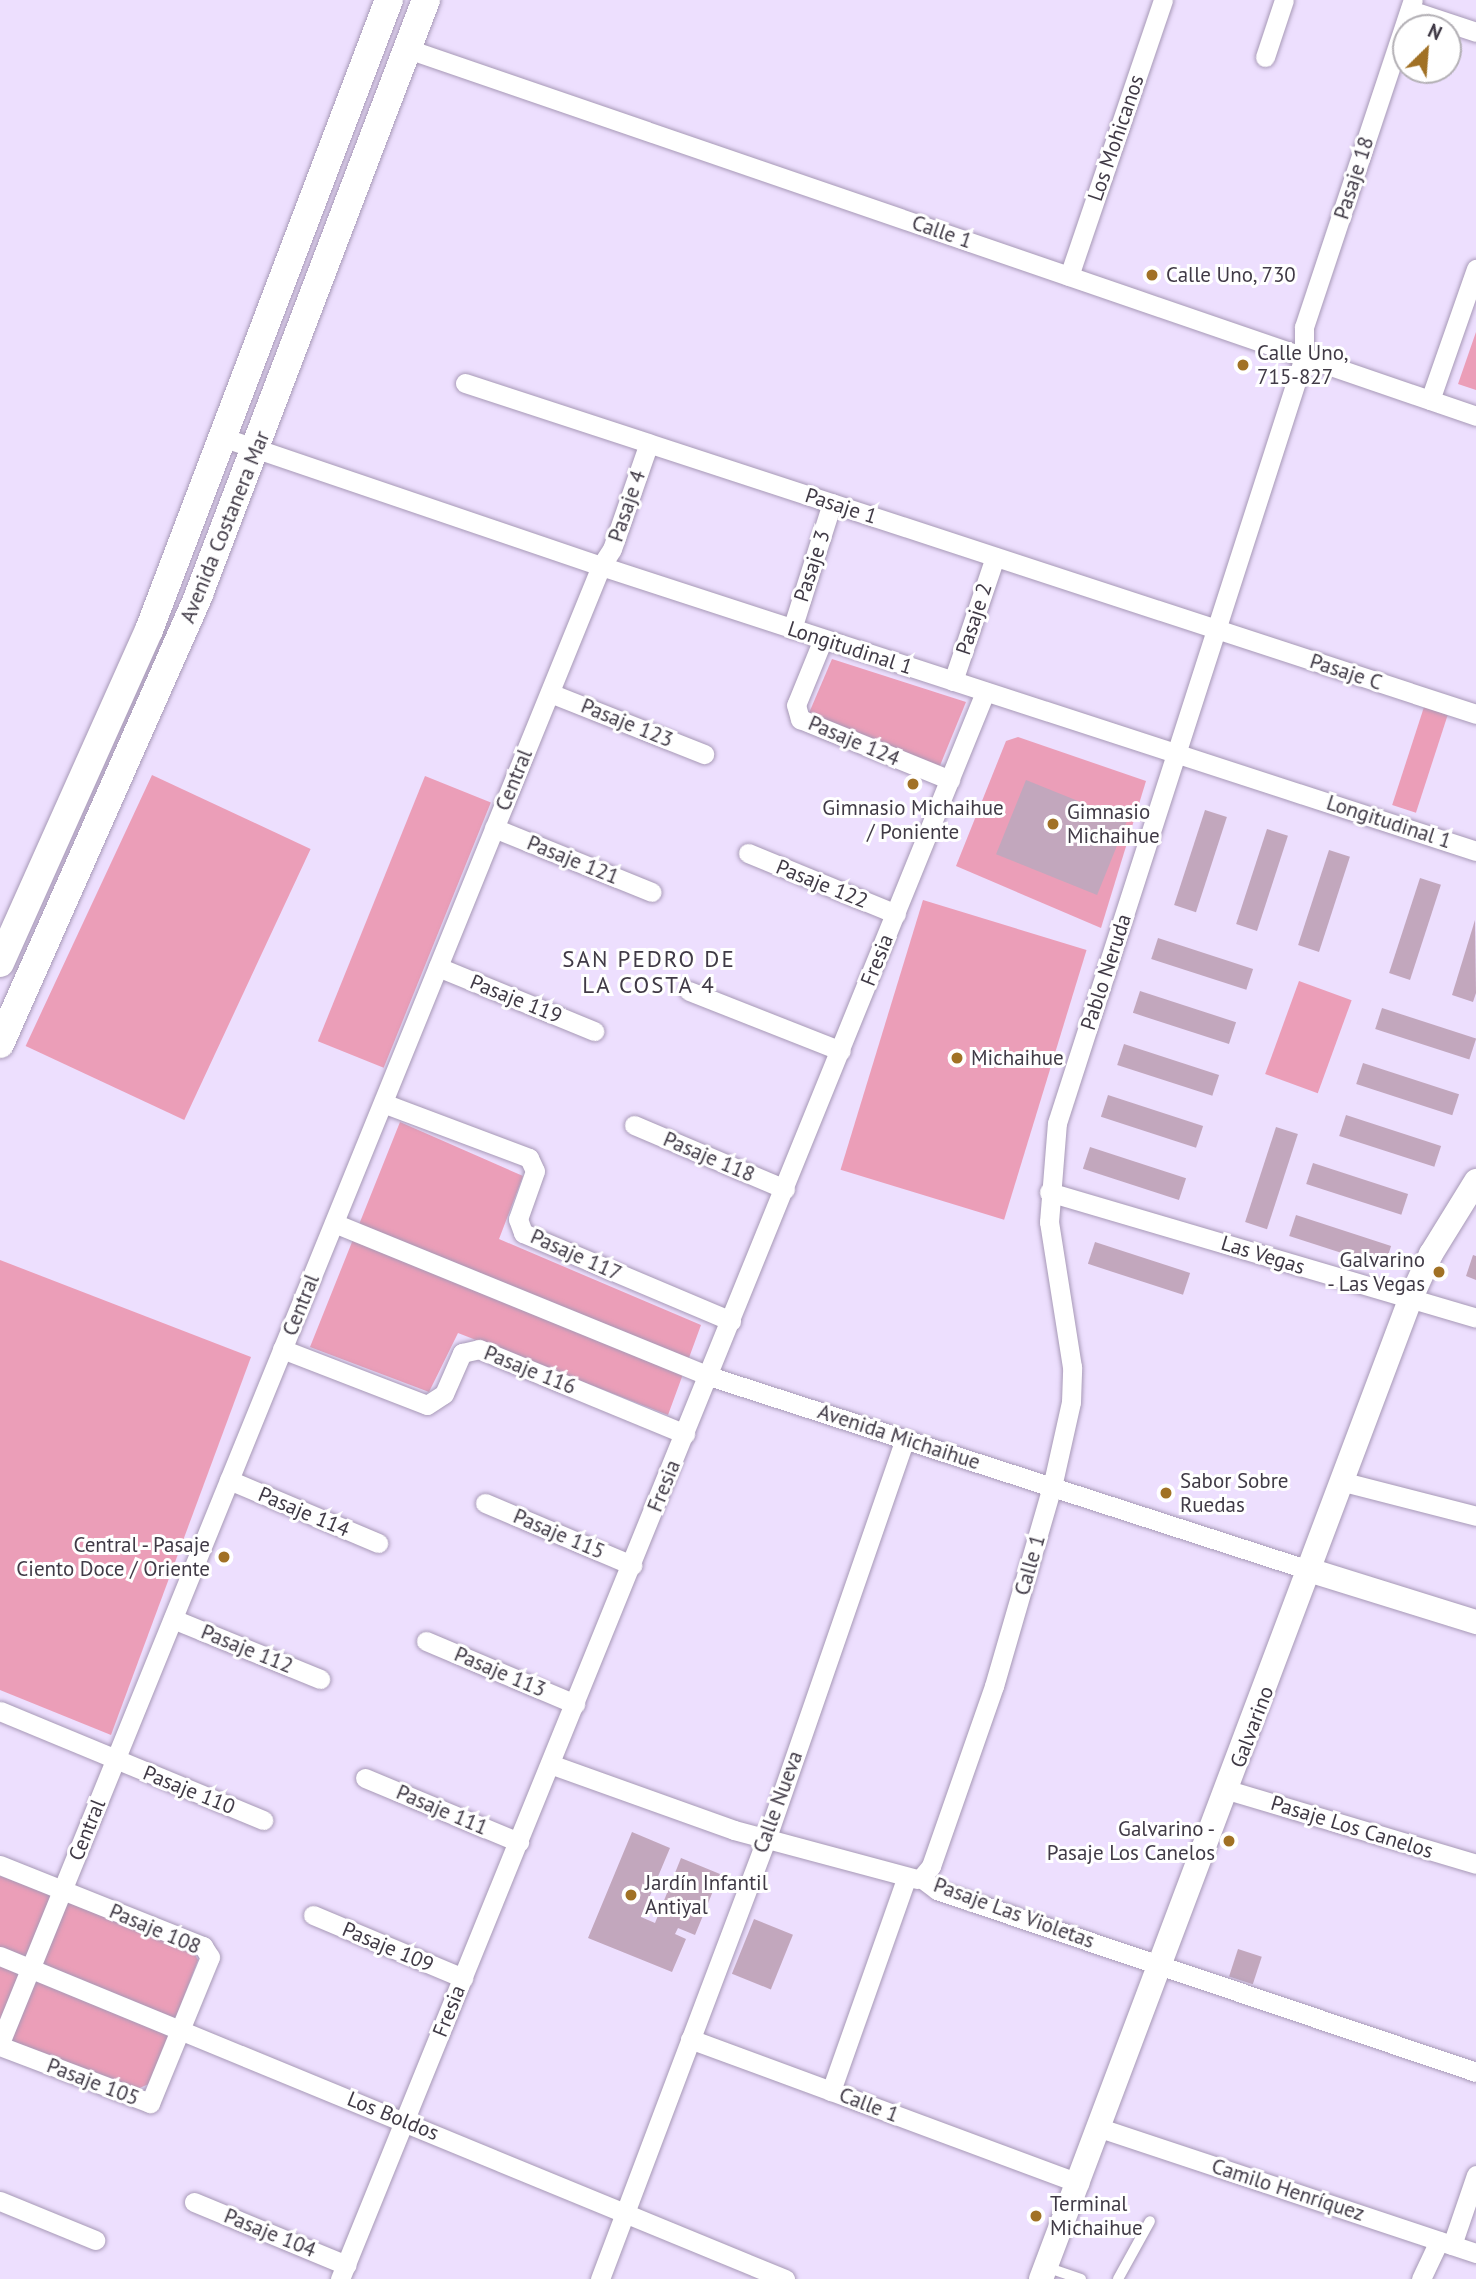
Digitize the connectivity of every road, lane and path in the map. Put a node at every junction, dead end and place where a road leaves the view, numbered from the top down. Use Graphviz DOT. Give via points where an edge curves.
graph roads {
  1 [pos="389,0"];
  2 [pos="426,0"];
  3 [pos="1163,0"];
  4 [pos="1284,0"];
  5 [pos="1412,5"];
  6 [pos="1476,32"];
  7 [pos="408,49"];
  8 [pos="1265,57"];
  9 [pos="1476,269"];
  10 [pos="1069,276"];
  11 [pos="1304,357"];
  12 [pos="465,383"];
  13 [pos="1430,400"];
  14 [pos="1476,416"];
  15 [pos="225,438"];
  16 [pos="649,443"];
  17 [pos="257,450"];
  18 [pos="832,503"];
  19 [pos="995,557"];
  20 [pos="601,566"];
  21 [pos="792,629"];
  22 [pos="1216,630"];
  23 [pos="823,639"];
  24 [pos="953,681"];
  25 [pos="985,692"];
  26 [pos="550,693"];
  27 [pos="1476,714"];
  28 [pos="704,754"];
  29 [pos="1177,754"];
  30 [pos="950,780"];
  31 [pos="494,828"];
  32 [pos="1476,851"];
  33 [pos="748,853"];
  34 [pos="652,892"];
  35 [pos="896,914"];
  36 [pos="0,963"];
  37 [pos="438,967"];
  38 [pos="689,991"];
  39 [pos="594,1031"];
  40 [pos="0,1044"];
  41 [pos="841,1051"];
  42 [pos="383,1102"];
  43 [pos="634,1125"];
  44 [pos="1476,1181"];
  45 [pos="785,1189"];
  46 [pos="1049,1192"];
  47 [pos="334,1223"];
  48 [pos="1410,1300"];
  49 [pos="1476,1318"];
  50 [pos="731,1321"];
  51 [pos="282,1349"];
  52 [pos="709,1376"];
  53 [pos="685,1434"];
  54 [pos="905,1439"];
  55 [pos="229,1480"];
  56 [pos="1344,1482"];
  57 [pos="1052,1487"];
  58 [pos="485,1503"];
  59 [pos="1476,1516"];
  60 [pos="378,1543"];
  61 [pos="632,1564"];
  62 [pos="1312,1571"];
  63 [pos="173,1619"];
  64 [pos="1476,1622"];
  65 [pos="426,1641"];
  66 [pos="320,1679"];
  67 [pos="575,1704"];
  68 [pos="0,1711"];
  69 [pos="116,1759"];
  70 [pos="550,1764"];
  71 [pos="365,1778"];
  72 [pos="1228,1790"];
  73 [pos="263,1820"];
  74 [pos="766,1840"];
  75 [pos="519,1842"];
  76 [pos="1476,1864"];
  77 [pos="0,1865"];
  78 [pos="913,1878"];
  79 [pos="62,1890"];
  80 [pos="313,1915"];
  81 [pos="0,1956"];
  82 [pos="1161,1965"];
  83 [pos="30,1969"];
  84 [pos="463,1978"];
  85 [pos="182,2030"];
  86 [pos="690,2039"];
  87 [pos="0,2045"];
  88 [pos="1476,2072"];
  89 [pos="831,2091"];
  90 [pos="405,2120"];
  91 [pos="1100,2128"];
  92 [pos="1476,2175"];
  93 [pos="1079,2183"];
  94 [pos="0,2201"];
  95 [pos="194,2202"];
  96 [pos="627,2214"];
  97 [pos="1150,2221"];
  98 [pos="95,2240"];
  99 [pos="1446,2243"];
  100 [pos="1476,2253"];
  101 [pos="343,2272"];
  102 [pos="1043,2273"];
  103 [pos="600,2279"];
  104 [pos="785,2279"];
  105 [pos="1081,2279"];
  106 [pos="1118,2279"];
  107 [pos="1421,2279"];
  1 -- 15 [label="main road, Avenida Costanera Mar"];
  2 -- 7 [label="main road, Avenida Costanera Mar"];
  3 -- 10 [label="street, Los Mohicanos"];
  4 -- 8 [label="street"];
  5 -- 6 [label="street"];
  5 -- 11 [label="street, Pasaje 18" via="1304,327"];
  7 -- 10 [label="street, Calle 1"];
  7 -- 17 [label="main road, Avenida Costanera Mar"];
  9 -- 13 [label="street"];
  10 -- 11 [label="street, Calle 1"];
  11 -- 13 [label="street, Calle 1"];
  11 -- 22 [label="street, Pasaje 18"];
  12 -- 16 [label="street, Pasaje 1"];
  13 -- 14 [label="street, Calle 1"];
  15 -- 17 [label="street, Longitudinal 1"];
  15 -- 36 [label="main road, Avenida Costanera Mar" via="149,630"];
  16 -- 18 [label="street, Pasaje 1"];
  16 -- 20 [label="street, Pasaje 4" via="612,549"];
  17 -- 20 [label="street, Longitudinal 1"];
  17 -- 40 [label="main road, Avenida Costanera Mar" via="171,661"];
  18 -- 19 [label="street, Pasaje 1"];
  18 -- 21 [label="street, Pasaje 3"];
  19 -- 22 [label="street, Pasaje 1"];
  19 -- 24 [label="street, Pasaje 2"];
  20 -- 21 [label="street, Longitudinal 1"];
  20 -- 26 [label="street, Central"];
  21 -- 23 [label="street, Longitudinal 1"];
  22 -- 27 [label="street, Pasaje C"];
  22 -- 29 [label="street, Pablo Neruda"];
  23 -- 24 [label="street, Longitudinal 1"];
  23 -- 30 [label="street, Pasaje 124" via="796,705 800,719"];
  24 -- 25 [label="street, Longitudinal 1"];
  25 -- 29 [label="street, Longitudinal 1"];
  25 -- 30 [label="street, Fresia"];
  26 -- 28 [label="street, Pasaje 123"];
  26 -- 31 [label="street, Central"];
  29 -- 32 [label="street, Longitudinal 1"];
  29 -- 46 [label="street, Pablo Neruda" via="1061,1111"];
  30 -- 35 [label="street, Fresia"];
  31 -- 34 [label="street, Pasaje 121"];
  31 -- 37 [label="street, Central"];
  33 -- 35 [label="street, Pasaje 122"];
  35 -- 41 [label="street, Fresia"];
  37 -- 39 [label="street, Pasaje 119"];
  37 -- 42 [label="street, Central"];
  38 -- 41 [label="street"];
  41 -- 45 [label="street, Fresia"];
  42 -- 47 [label="street, Central"];
  42 -- 50 [label="street, Pasaje 117" via="529,1158 535,1171 519,1219 523,1233"];
  43 -- 45 [label="street, Pasaje 118"];
  44 -- 48 [label="street, Galvarino" via="1431,1254"];
  45 -- 50 [label="street, Fresia"];
  46 -- 48 [label="street, Las Vegas"];
  46 -- 57 [label="street, Pablo Neruda" via="1073,1384"];
  47 -- 51 [label="street, Central"];
  47 -- 52 [label="street, Avenida Michaihue"];
  48 -- 49 [label="street, Las Vegas"];
  48 -- 56 [label="street, Galvarino"];
  50 -- 52 [label="street, Fresia"];
  51 -- 53 [label="street, Pasaje 116" via="427,1405 444,1394 462,1353 479,1349"];
  51 -- 55 [label="street, Central"];
  52 -- 53 [label="street, Fresia"];
  52 -- 54 [label="street, Avenida Michaihue"];
  53 -- 61 [label="street, Fresia"];
  54 -- 57 [label="street, Avenida Michaihue"];
  54 -- 74 [label="street, Calle Nueva"];
  55 -- 60 [label="street, Pasaje 114"];
  55 -- 63 [label="street, Central"];
  56 -- 59 [label="street"];
  56 -- 62 [label="street, Galvarino"];
  57 -- 62 [label="street, Avenida Michaihue"];
  57 -- 78 [label="street, Calle 1" via="974,1751 931,1866"];
  58 -- 61 [label="street, Pasaje 115"];
  61 -- 67 [label="street, Fresia"];
  62 -- 64 [label="street, Avenida Michaihue"];
  62 -- 72 [label="street, Galvarino"];
  63 -- 66 [label="street, Pasaje 112"];
  63 -- 69 [label="street, Central"];
  65 -- 67 [label="street, Pasaje 113"];
  67 -- 70 [label="street, Fresia"];
  68 -- 69 [label="street, Pasaje 110"];
  69 -- 73 [label="street, Pasaje 110"];
  69 -- 79 [label="street, Central"];
  70 -- 74 [label="street, Pasaje Las Violetas"];
  70 -- 75 [label="street, Fresia"];
  71 -- 75 [label="street, Pasaje 111"];
  72 -- 76 [label="street, Pasaje Los Canelos"];
  72 -- 82 [label="street, Galvarino"];
  74 -- 78 [label="street, Pasaje Las Violetas"];
  74 -- 86 [label="street, Calle Nueva"];
  75 -- 84 [label="street, Fresia"];
  77 -- 79 [label="street"];
  78 -- 82 [label="street, Pasaje Las Violetas"];
  78 -- 89 [label="street, Calle 1"];
  79 -- 83 [label="street, Central"];
  79 -- 85 [label="street, Pasaje 108" via="207,1949 209,1961"];
  80 -- 84 [label="street, Pasaje 109"];
  81 -- 83 [label="street, Los Boldos"];
  82 -- 88 [label="street, Pasaje Las Violetas"];
  82 -- 91 [label="street, Galvarino"];
  83 -- 85 [label="street, Los Boldos"];
  83 -- 87 [label="street, Central"];
  84 -- 90 [label="street, Fresia"];
  85 -- 87 [label="street, Pasaje 105" via="156,2097 146,2103"];
  85 -- 90 [label="street, Los Boldos"];
  86 -- 89 [label="street"];
  86 -- 96 [label="street, Calle Nueva"];
  89 -- 93 [label="street, Calle 1"];
  90 -- 96 [label="street, Los Boldos"];
  90 -- 101 [label="street, Fresia"];
  91 -- 93 [label="street, Galvarino"];
  91 -- 99 [label="street, Camilo Henríquez"];
  92 -- 99 [label="street"];
  93 -- 102 [label="street, Galvarino"];
  94 -- 98 [label="street"];
  95 -- 101 [label="street, Pasaje 104"];
  96 -- 103 [label="street, Calle Nueva"];
  96 -- 104 [label="street, Los Boldos"];
  97 -- 106 [label="lane"];
  99 -- 100 [label="street, Camilo Henríquez"];
  99 -- 107 [label="street"];
  102 -- 105 [label="lane"];
}
